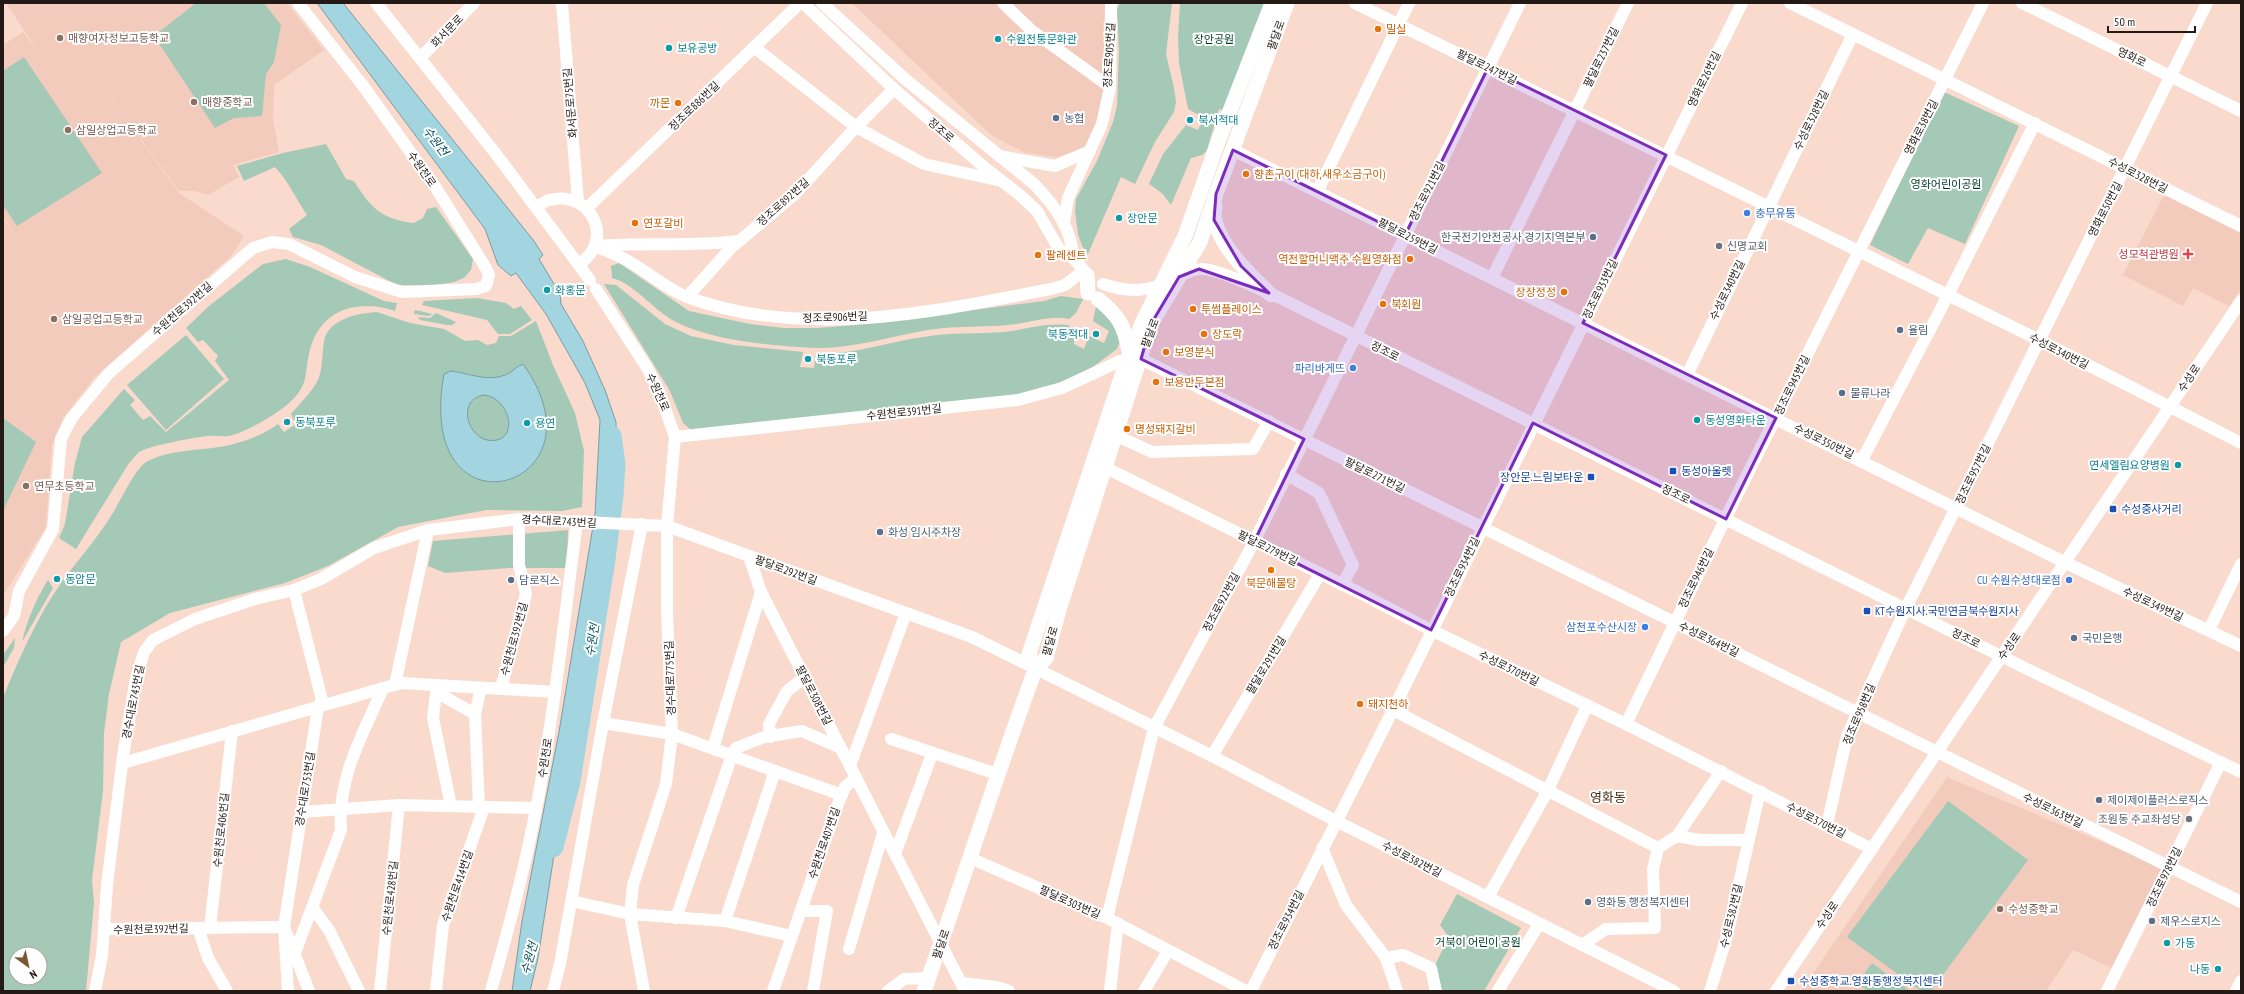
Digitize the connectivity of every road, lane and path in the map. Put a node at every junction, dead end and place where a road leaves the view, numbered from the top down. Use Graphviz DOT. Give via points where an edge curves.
graph roads {
  1 [pos="298,3"];
  2 [pos="376,3"];
  3 [pos="474,3"];
  4 [pos="562,3"];
  5 [pos="800,3"];
  6 [pos="804,3"];
  7 [pos="822,3"];
  8 [pos="1003,3"];
  9 [pos="1112,3"];
  10 [pos="1272,3"];
  11 [pos="1287,3"];
  12 [pos="1355,3"];
  13 [pos="1409,3"];
  14 [pos="1520,3"];
  15 [pos="1628,3"];
  16 [pos="1742,3"];
  17 [pos="1790,3"];
  18 [pos="1983,3"];
  19 [pos="2022,3"];
  20 [pos="2207,3"];
  21 [pos="1399,24"];
  22 [pos="1853,34"];
  23 [pos="755,48"];
  24 [pos="420,58"];
  25 [pos="1488,68"];
  26 [pos="2171,76"];
  27 [pos="1945,80"];
  28 [pos="1110,87"];
  29 [pos="894,89"];
  30 [pos="1574,111"];
  31 [pos="2241,111"];
  32 [pos="2035,123"];
  33 [pos="856,127"];
  34 [pos="1234,150"];
  35 [pos="1090,151"];
  36 [pos="996,155"];
  37 [pos="1666,156"];
  38 [pos="2125,169"];
  39 [pos="1002,181"];
  40 [pos="1318,190"];
  41 [pos="1216,194"];
  42 [pos="583,205"];
  43 [pos="1768,206"];
  44 [pos="536,208"];
  45 [pos="1064,223"];
  46 [pos="2241,226"];
  47 [pos="1405,235"];
  48 [pos="738,241"];
  49 [pos="595,246"];
  50 [pos="1859,251"];
  51 [pos="1074,258"];
  52 [pos="579,264"];
  53 [pos="1179,277"];
  54 [pos="1492,278"];
  55 [pos="1092,284"];
  56 [pos="1161,285"];
  57 [pos="417,293"];
  58 [pos="1272,295"];
  59 [pos="1948,295"];
  60 [pos="687,297"];
  61 [pos="2241,302"];
  62 [pos="1583,323"];
  63 [pos="1355,336"];
  64 [pos="2039,340"];
  65 [pos="1132,358"];
  66 [pos="1687,375"];
  67 [pos="2170,406"];
  68 [pos="1776,418"];
  69 [pos="1268,421"];
  70 [pos="1533,423"];
  71 [pos="1115,435"];
  72 [pos="675,437"];
  73 [pos="1304,439"];
  74 [pos="2241,443"];
  75 [pos="1862,460"];
  76 [pos="1104,467"];
  77 [pos="1286,474"];
  78 [pos="1957,508"];
  79 [pos="519,519"];
  80 [pos="1726,519"];
  81 [pos="581,522"];
  82 [pos="638,524"];
  83 [pos="667,526"];
  84 [pos="1482,528"];
  85 [pos="428,530"];
  86 [pos="1254,542"];
  87 [pos="748,556"];
  88 [pos="2064,562"];
  89 [pos="2241,564"];
  90 [pos="1320,574"];
  91 [pos="2238,580"];
  92 [pos="1342,585"];
  93 [pos="294,590"];
  94 [pos="761,592"];
  95 [pos="1906,608"];
  96 [pos="906,613"];
  97 [pos="1675,622"];
  98 [pos="1431,630"];
  99 [pos="2209,630"];
  100 [pos="3,631"];
  101 [pos="2241,646"];
  102 [pos="2002,655"];
  103 [pos="1035,670"];
  104 [pos="805,677"];
  105 [pos="389,686"];
  106 [pos="480,688"];
  107 [pos="500,688"];
  108 [pos="436,689"];
  109 [pos="555,692"];
  110 [pos="1587,706"];
  111 [pos="318,707"];
  112 [pos="1393,710"];
  113 [pos="1858,713"];
  114 [pos="475,714"];
  115 [pos="603,723"];
  116 [pos="1626,724"];
  117 [pos="1154,728"];
  118 [pos="232,731"];
  119 [pos="672,734"];
  120 [pos="770,737"];
  121 [pos="890,739"];
  122 [pos="713,748"];
  123 [pos="841,748"];
  124 [pos="1936,752"];
  125 [pos="932,754"];
  126 [pos="732,755"];
  127 [pos="1212,756"];
  128 [pos="2221,762"];
  129 [pos="123,763"];
  130 [pos="850,766"];
  131 [pos="775,771"];
  132 [pos="1720,771"];
  133 [pos="2241,772"];
  134 [pos="997,774"];
  135 [pos="856,778"];
  136 [pos="1760,791"];
  137 [pos="1548,792"];
  138 [pos="842,795"];
  139 [pos="399,805"];
  140 [pos="451,806"];
  141 [pos="481,807"];
  142 [pos="536,808"];
  143 [pos="340,809"];
  144 [pos="302,812"];
  145 [pos="1336,821"];
  146 [pos="1827,825"];
  147 [pos="884,833"];
  148 [pos="1677,836"];
  149 [pos="1747,840"];
  150 [pos="1322,848"];
  151 [pos="1658,848"];
  152 [pos="1872,849"];
  153 [pos="895,854"];
  154 [pos="970,858"];
  155 [pos="2169,867"];
  156 [pos="1488,898"];
  157 [pos="571,901"];
  158 [pos="2241,902"];
  159 [pos="312,907"];
  160 [pos="800,911"];
  161 [pos="630,914"];
  162 [pos="676,918"];
  163 [pos="1107,918"];
  164 [pos="725,921"];
  165 [pos="1118,923"];
  166 [pos="1539,924"];
  167 [pos="284,927"];
  168 [pos="198,928"];
  169 [pos="210,928"];
  170 [pos="104,929"];
  171 [pos="792,936"];
  172 [pos="941,944"];
  173 [pos="1582,945"];
  174 [pos="849,949"];
  175 [pos="1168,951"];
  176 [pos="295,953"];
  177 [pos="1386,958"];
  178 [pos="2241,981"];
  179 [pos="927,984"];
  180 [pos="963,987"];
  181 [pos="95,991"];
  182 [pos="227,991"];
  183 [pos="288,991"];
  184 [pos="309,991"];
  185 [pos="359,991"];
  186 [pos="380,991"];
  187 [pos="436,991"];
  188 [pos="492,991"];
  189 [pos="553,991"];
  190 [pos="644,991"];
  191 [pos="773,991"];
  192 [pos="813,991"];
  193 [pos="888,991"];
  194 [pos="1009,991"];
  195 [pos="1110,991"];
  196 [pos="1144,991"];
  197 [pos="1246,991"];
  198 [pos="1251,991"];
  199 [pos="1397,991"];
  200 [pos="1436,991"];
  201 [pos="1498,991"];
  202 [pos="1674,991"];
  203 [pos="1710,991"];
  204 [pos="1776,991"];
  205 [pos="2107,991"];
  206 [pos="2236,991"];
  1 -- 57 [label="street, 수원천로" via="364,87 436,188 481,258 489,275 489,282 482,288"];
  2 -- 24 [label="street, 수원천로"];
  3 -- 24 [label="street, 화서문로"];
  4 -- 42 [label="street, 화서문로75번길"];
  5 -- 23 [label="street, 정조로886번길"];
  6 -- 29 [label="street, 정조로"];
  7 -- 36 [label="street, 정조로" via="867,46"];
  8 -- 28 [label="street" via="1031,30"];
  9 -- 28 [label="street, 정조로905번길"];
  10 -- 56 [label="main road, 팔달로" via="1219,139 1185,236"];
  11 -- 34 [label="main road, 팔달로"];
  12 -- 21 [label="street, 팔달로247번길"];
  13 -- 21 [label="street"];
  14 -- 25 [label="street, 정조로921번길"];
  15 -- 30 [label="street, 팔달로237번길"];
  16 -- 37 [label="street, 영화로26번길"];
  17 -- 22 [label="street, 수성로328번길"];
  18 -- 27 [label="street, 영화로38번길"];
  19 -- 26 [label="street, 영화로"];
  20 -- 26 [label="street, 영화로50번길"];
  21 -- 25 [label="street, 팔달로247번길"];
  21 -- 40 [label="street"];
  22 -- 27 [label="street, 수성로328번길"];
  22 -- 43 [label="street, 수성로328번길"];
  23 -- 33 [label="street"];
  23 -- 42 [label="street, 정조로886번길"];
  24 -- 44 [label="street, 수원천로"];
  25 -- 30 [label="street, 팔달로247번길"];
  25 -- 47 [label="street, 정조로921번길"];
  26 -- 31 [label="street, 영화로"];
  26 -- 38 [label="street, 영화로50번길"];
  27 -- 32 [label="street, 수성로328번길"];
  27 -- 50 [label="street, 영화로38번길"];
  28 -- 35 [label="street, 정조로905번길" via="1102,124"];
  29 -- 33 [label="street, 정조로892번길"];
  29 -- 39 [label="street, 정조로"];
  30 -- 37 [label="street, 팔달로247번길"];
  30 -- 54 [label="street"];
  32 -- 38 [label="street, 수성로328번길"];
  32 -- 59 [label="street"];
  33 -- 39 [label="street" via="924,164"];
  33 -- 48 [label="street, 정조로892번길" via="795,194"];
  34 -- 40 [label="street, 팔달로259번길"];
  34 -- 41 [label="main road, 팔달로"];
  35 -- 36 [label="street" via="1055,166"];
  35 -- 45 [label="street, 정조로905번길" via="1068,198"];
  36 -- 45 [label="street, 정조로" via="1034,184 1051,202"];
  37 -- 43 [label="street, 수성로340번길"];
  37 -- 62 [label="street, 정조로933번길"];
  38 -- 46 [label="street, 수성로328번길"];
  38 -- 64 [label="street, 영화로50번길"];
  39 -- 51 [label="street, 정조로" via="1037,211 1059,249"];
  40 -- 47 [label="street, 팔달로259번길"];
  41 -- 53 [label="main road, 팔달로" via="1200,242"];
  41 -- 58 [label="main road" via="1214,220 1227,245 1241,266"];
  42 -- 44 [label="street" via="566,199 549,200"];
  42 -- 49 [label="street" via="598,231"];
  43 -- 50 [label="street, 수성로340번길"];
  43 -- 66 [label="street, 수성로340번길"];
  44 -- 52 [label="street, 수원천로"];
  45 -- 51 [label="street, 정조로" via="1073,242"];
  47 -- 54 [label="street, 팔달로259번길"];
  47 -- 63 [label="street, 정조로921번길"];
  48 -- 49 [label="street" via="715,244 628,243"];
  48 -- 60 [label="street, 정조로892번길"];
  49 -- 52 [label="street" via="592,253"];
  49 -- 60 [label="street, 정조로906번길" via="628,261 655,280"];
  50 -- 59 [label="street, 수성로340번길"];
  50 -- 68 [label="street, 정조로945번길"];
  51 -- 55 [label="street, 정조로"];
  52 -- 72 [label="street, 수원천로" via="646,366 658,389"];
  53 -- 56 [label="street, 정조로"];
  53 -- 58 [label="street, 정조로" via="1199,269 1216,272"];
  53 -- 65 [label="main road, 팔달로"];
  54 -- 62 [label="street, 팔달로259번길"];
  55 -- 56 [label="street, 정조로" via="1121,290 1143,290"];
  55 -- 60 [label="street, 정조로906번길" via="1065,285 961,307 864,317 785,319 735,310"];
  55 -- 65 [label="main road" via="1124,328"];
  56 -- 65 [label="main road, 팔달로"];
  57 -- 100 [label="street, 수원천로392번길" via="402,292 355,277 289,244 272,242 253,248 109,373 79,406 61,439 53,530 19,591 14,616"];
  58 -- 63 [label="street, 정조로"];
  59 -- 64 [label="street, 수성로340번길"];
  59 -- 75 [label="street"];
  61 -- 67 [label="street, 수성로"];
  62 -- 66 [label="street, 수성로350번길"];
  62 -- 70 [label="street, 정조로933번길"];
  63 -- 70 [label="street, 정조로"];
  63 -- 73 [label="street, 정조로922번길"];
  64 -- 67 [label="street, 수성로340번길"];
  64 -- 78 [label="street, 정조로957번길"];
  65 -- 69 [label="street, 팔달로271번길"];
  65 -- 71 [label="main road, 팔달로"];
  65 -- 72 [label="street, 수원천로391번길" via="1062,388 1024,398"];
  65 -- 103 [label="main road, 팔달로" via="1029,654"];
  66 -- 68 [label="street, 수성로350번길"];
  67 -- 74 [label="street, 수성로340번길"];
  67 -- 88 [label="street, 수성로"];
  68 -- 75 [label="street, 수성로350번길"];
  68 -- 80 [label="street, 정조로945번길"];
  69 -- 71 [label="street" via="1253,449 1152,452"];
  69 -- 73 [label="street, 팔달로271번길"];
  70 -- 80 [label="street, 정조로"];
  70 -- 84 [label="street, 정조로934번길"];
  71 -- 76 [label="main road, 팔달로"];
  72 -- 83 [label="street, 경수대로775번길"];
  73 -- 77 [label="street, 정조로922번길"];
  73 -- 84 [label="street, 팔달로271번길"];
  75 -- 78 [label="street, 수성로350번길"];
  76 -- 86 [label="street, 팔달로279번길"];
  76 -- 103 [label="main road, 팔달로" via="1046,658"];
  77 -- 86 [label="street, 정조로922번길"];
  77 -- 92 [label="street" via="1319,493 1353,565"];
  78 -- 88 [label="street, 수성로350번길"];
  78 -- 95 [label="street, 정조로957번길"];
  79 -- 81 [label="street, 경수대로743번길"];
  79 -- 85 [label="street, 경수대로743번길"];
  79 -- 107 [label="street, 수원천로392번길" via="519,565 526,594"];
  80 -- 95 [label="street, 정조로"];
  80 -- 97 [label="street, 정조로946번길"];
  81 -- 82 [label="street, 경수대로743번길"];
  81 -- 109 [label="street, 수원천로"];
  82 -- 83 [label="street, 경수대로743번길"];
  82 -- 115 [label="street"];
  83 -- 87 [label="street, 팔달로292번길"];
  83 -- 119 [label="street, 경수대로775번길" via="667,613"];
  84 -- 97 [label="street, 수성로364번길"];
  84 -- 98 [label="street, 정조로934번길"];
  85 -- 93 [label="street, 경수대로743번길" via="374,548 321,580"];
  85 -- 105 [label="street"];
  86 -- 90 [label="street, 팔달로279번길"];
  86 -- 117 [label="street, 정조로922번길"];
  87 -- 94 [label="street, 팔달로308번길"];
  87 -- 96 [label="street, 팔달로292번길"];
  88 -- 99 [label="street, 수성로349번길"];
  88 -- 102 [label="street, 수성로"];
  89 -- 91 [label="street"];
  90 -- 92 [label="street, 팔달로279번길"];
  90 -- 127 [label="street, 팔달로291번길"];
  91 -- 99 [label="street"];
  92 -- 98 [label="street, 팔달로279번길"];
  93 -- 111 [label="street, 경수대로753번길" via="322,700"];
  93 -- 129 [label="street, 경수대로743번길" via="255,599 195,619 153,640 144,652 136,678"];
  94 -- 104 [label="street, 팔달로308번길"];
  94 -- 122 [label="street"];
  95 -- 102 [label="street, 정조로"];
  95 -- 113 [label="street, 정조로958번길"];
  96 -- 103 [label="street, 팔달로292번길" via="972,637"];
  96 -- 130 [label="street"];
  97 -- 113 [label="street, 수성로364번길"];
  97 -- 116 [label="street, 정조로946번길"];
  98 -- 110 [label="street, 수성로370번길"];
  98 -- 112 [label="street, 정조로934번길"];
  99 -- 101 [label="street, 수성로349번길"];
  102 -- 124 [label="street, 수성로"];
  102 -- 128 [label="street, 정조로"];
  103 -- 117 [label="street"];
  103 -- 134 [label="main road, 팔달로"];
  104 -- 120 [label="street" via="787,691 770,724"];
  104 -- 123 [label="street, 팔달로308번길"];
  105 -- 108 [label="street"];
  105 -- 111 [label="street"];
  105 -- 143 [label="street" via="348,767"];
  106 -- 107 [label="street"];
  106 -- 108 [label="street"];
  106 -- 114 [label="street"];
  107 -- 109 [label="street"];
  108 -- 114 [label="street"];
  108 -- 140 [label="street" via="433,718"];
  109 -- 142 [label="street, 수원천로"];
  110 -- 116 [label="street, 수성로370번길"];
  110 -- 137 [label="street"];
  111 -- 118 [label="street"];
  111 -- 144 [label="street, 경수대로753번길"];
  112 -- 137 [label="street"];
  112 -- 145 [label="street, 정조로934번길"];
  113 -- 124 [label="street, 수성로364번길"];
  113 -- 146 [label="street, 정조로958번길" via="1847,736"];
  114 -- 141 [label="street, 수원천로414번길"];
  115 -- 119 [label="street, 수원천로407번길"];
  115 -- 157 [label="street"];
  116 -- 132 [label="street, 수성로370번길"];
  117 -- 127 [label="street"];
  117 -- 163 [label="street"];
  118 -- 129 [label="street"];
  118 -- 169 [label="street, 수원천로406번길"];
  119 -- 122 [label="street, 수원천로407번길"];
  119 -- 161 [label="street, 경수대로775번길" via="666,784 633,886"];
  120 -- 123 [label="street" via="802,731"];
  120 -- 126 [label="street" via="736,748"];
  121 -- 125 [label="street"];
  122 -- 126 [label="street, 수원천로407번길"];
  123 -- 130 [label="street, 팔달로308번길"];
  124 -- 152 [label="street, 수성로"];
  124 -- 155 [label="street, 수성로363번길"];
  125 -- 134 [label="street"];
  125 -- 153 [label="street"];
  126 -- 131 [label="street, 수원천로407번길"];
  126 -- 162 [label="street"];
  127 -- 145 [label="street"];
  128 -- 133 [label="street, 정조로"];
  128 -- 155 [label="street, 정조로978번길"];
  129 -- 170 [label="street, 경수대로743번길"];
  130 -- 135 [label="street, 팔달로308번길"];
  131 -- 138 [label="street, 수원천로407번길"];
  131 -- 164 [label="street"];
  132 -- 136 [label="street, 수성로370번길"];
  132 -- 148 [label="street"];
  134 -- 154 [label="main road, 팔달로"];
  135 -- 138 [label="street" via="845,787"];
  135 -- 147 [label="street, 팔달로308번길"];
  136 -- 146 [label="street, 수성로370번길"];
  136 -- 149 [label="street"];
  137 -- 151 [label="street"];
  137 -- 156 [label="street"];
  138 -- 160 [label="street, 수원천로407번길"];
  139 -- 140 [label="street"];
  139 -- 143 [label="street"];
  139 -- 186 [label="street, 수원천로428번길"];
  140 -- 141 [label="street"];
  141 -- 142 [label="street"];
  141 -- 187 [label="street, 수원천로414번길" via="443,925"];
  142 -- 188 [label="street, 수원천로" via="521,881"];
  143 -- 144 [label="street"];
  143 -- 159 [label="street" via="341,830"];
  144 -- 167 [label="street, 경수대로753번길"];
  145 -- 150 [label="street, 정조로934번길"];
  145 -- 156 [label="street, 수성로382번길"];
  146 -- 152 [label="street, 수성로370번길"];
  147 -- 153 [label="street, 팔달로308번길"];
  147 -- 174 [label="street"];
  148 -- 149 [label="street" via="1699,840"];
  148 -- 151 [label="street"];
  149 -- 203 [label="street, 수성로382번길" via="1727,936"];
  150 -- 177 [label="street" via="1346,905"];
  150 -- 198 [label="street, 정조로934번길"];
  151 -- 173 [label="street" via="1653,869 1655,928 1606,929"];
  152 -- 204 [label="street, 수성로"];
  153 -- 172 [label="street, 팔달로308번길"];
  154 -- 163 [label="street, 팔달로303번길"];
  154 -- 172 [label="main road, 팔달로"];
  155 -- 158 [label="street, 수성로363번길"];
  155 -- 205 [label="street, 정조로978번길"];
  156 -- 166 [label="street, 수성로382번길"];
  157 -- 161 [label="street"];
  157 -- 189 [label="street"];
  159 -- 176 [label="street"];
  159 -- 185 [label="street" via="330,930"];
  160 -- 171 [label="street, 수원천로407번길"];
  160 -- 192 [label="street" via="827,911"];
  161 -- 162 [label="street"];
  161 -- 190 [label="street, 경수대로775번길"];
  162 -- 164 [label="street"];
  163 -- 165 [label="street, 팔달로303번길"];
  164 -- 171 [label="street"];
  165 -- 175 [label="street, 팔달로303번길"];
  165 -- 195 [label="street"];
  166 -- 173 [label="street, 수성로382번길"];
  166 -- 201 [label="street"];
  167 -- 169 [label="street, 수원천로392번길"];
  167 -- 176 [label="street"];
  167 -- 183 [label="street, 경수대로753번길"];
  168 -- 169 [label="street, 수원천로392번길"];
  168 -- 170 [label="street, 수원천로392번길"];
  168 -- 182 [label="street, 수원천로392번길" via="208,958"];
  170 -- 181 [label="street, 경수대로743번길"];
  171 -- 191 [label="street, 수원천로407번길"];
  172 -- 179 [label="main road, 팔달로"];
  172 -- 180 [label="street, 팔달로308번길"];
  173 -- 202 [label="street, 수성로382번길"];
  175 -- 196 [label="street"];
  175 -- 197 [label="street, 팔달로303번길"];
  176 -- 184 [label="street"];
  177 -- 199 [label="street"];
  177 -- 200 [label="street" via="1403,955 1431,968"];
  178 -- 206 [label="street"];
  179 -- 193 [label="street, 팔달로" via="904,979"];
  180 -- 194 [label="street" via="997,987"];
}
